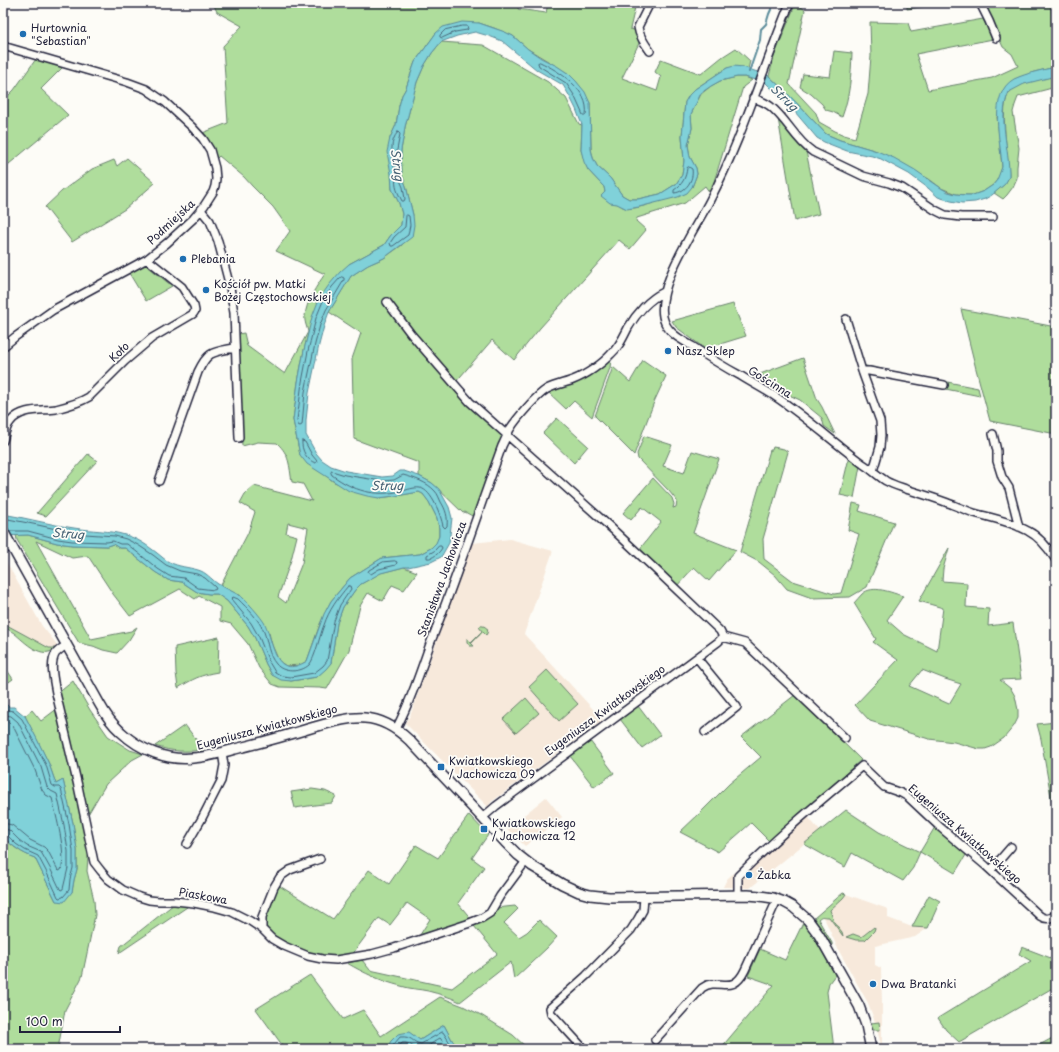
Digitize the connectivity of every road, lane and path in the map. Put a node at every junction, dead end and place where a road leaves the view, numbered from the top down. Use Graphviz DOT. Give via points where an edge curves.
graph roads {
  1 [pos="650,3"];
  2 [pos="790,3"];
  3 [pos="980,3"];
  4 [pos="996,38"];
  5 [pos="3,46"];
  6 [pos="650,51"];
  7 [pos="754,95"];
  8 [pos="201,210"];
  9 [pos="993,217"];
  10 [pos="147,259"];
  11 [pos="664,292"];
  12 [pos="387,302"];
  13 [pos="846,320"];
  14 [pos="3,347"];
  15 [pos="234,348"];
  16 [pos="862,371"];
  17 [pos="944,386"];
  18 [pos="993,434"];
  19 [pos="506,435"];
  20 [pos="239,438"];
  21 [pos="3,441"];
  22 [pos="873,471"];
  23 [pos="159,481"];
  24 [pos="1019,527"];
  25 [pos="6,541"];
  26 [pos="1056,560"];
  27 [pos="723,637"];
  28 [pos="66,645"];
  29 [pos="697,658"];
  30 [pos="396,729"];
  31 [pos="705,732"];
  32 [pos="845,738"];
  33 [pos="222,752"];
  34 [pos="482,818"];
  35 [pos="187,844"];
  36 [pos="1011,847"];
  37 [pos="320,859"];
  38 [pos="526,862"];
  39 [pos="990,870"];
  40 [pos="738,895"];
  41 [pos="644,897"];
  42 [pos="777,900"];
  43 [pos="1056,914"];
  44 [pos="262,929"];
  45 [pos="654,1040"];
  46 [pos="584,1049"];
  47 [pos="870,1049"];
  1 -- 6 [label="street" via="638,27"];
  2 -- 7 [label="street, Gościnna"];
  3 -- 4 [label="street"];
  5 -- 8 [label="street, Podmiejska" via="127,82 146,89 165,102 192,127 210,150 215,186"];
  7 -- 9 [label="street" via="772,107 806,147 820,155 863,176 902,188 946,215"];
  7 -- 11 [label="street, Gościnna" via="724,172 678,258"];
  8 -- 10 [label="street, Podmiejska"];
  8 -- 15 [label="street" via="210,221 218,241 230,287 234,313"];
  10 -- 14 [label="street, Podmiejska" via="53,310"];
  10 -- 21 [label="street, Koło" via="182,287 194,306 193,314 152,338 89,397 54,409 15,416 6,428"];
  11 -- 19 [label="street, Stanisława Jachowicza" via="640,311 617,348 607,358 582,376 543,392"];
  11 -- 22 [label="street, Gościnna" via="662,311 664,321 671,332 777,397"];
  12 -- 19 [label="street" via="470,402"];
  13 -- 16 [label="street"];
  15 -- 20 [label="street"];
  15 -- 23 [label="street" via="212,353 204,359"];
  16 -- 17 [label="street"];
  16 -- 22 [label="street" via="880,421 880,446"];
  18 -- 24 [label="street" via="997,461 1009,488"];
  19 -- 27 [label="street" via="655,569 720,631"];
  19 -- 30 [label="street, Stanisława Jachowicza" via="406,710"];
  22 -- 24 [label="street, Gościnna" via="893,484"];
  24 -- 26 [label="street, Gościnna" via="1037,537"];
  25 -- 28 [label="street, Eugeniusza Kwiatkowskiego"];
  27 -- 29 [label="street, Eugeniusza Kwiatkowskiego"];
  27 -- 32 [label="street" via="745,643"];
  28 -- 33 [label="street, Eugeniusza Kwiatkowskiego" via="108,717 130,740 151,752 181,759"];
  28 -- 44 [label="street, Piaskowa" via="55,655 54,684 94,862 108,879 139,897 214,907 232,912"];
  29 -- 31 [label="street" via="737,708"];
  29 -- 34 [label="street, Eugeniusza Kwiatkowskiego"];
  30 -- 33 [label="street, Eugeniusza Kwiatkowskiego" via="373,719 345,719"];
  30 -- 34 [label="street, Eugeniusza Kwiatkowskiego"];
  33 -- 35 [label="street" via="224,765 221,781"];
  34 -- 38 [label="street, Eugeniusza Kwiatkowskiego"];
  36 -- 39 [label="street"];
  37 -- 44 [label="street" via="290,870 280,877 262,917"];
  38 -- 41 [label="street, Eugeniusza Kwiatkowskiego" via="562,884 590,895"];
  38 -- 44 [label="street, Piaskowa" via="486,916 372,954 336,960 308,956 272,939"];
  39 -- 40 [label="street, Eugeniusza Kwiatkowskiego" via="908,797 884,787 862,766 768,846 738,876"];
  39 -- 43 [label="street, Eugeniusza Kwiatkowskiego" via="1040,916 1046,919"];
  40 -- 41 [label="street, Eugeniusza Kwiatkowskiego"];
  40 -- 42 [label="street, Eugeniusza Kwiatkowskiego"];
  41 -- 46 [label="street" via="643,910 631,930 550,1008 551,1013"];
  42 -- 45 [label="street" via="741,977 733,984 709,984 702,988"];
  42 -- 47 [label="street, Eugeniusza Kwiatkowskiego" via="793,907 814,926 859,1006 866,1025"];
}
